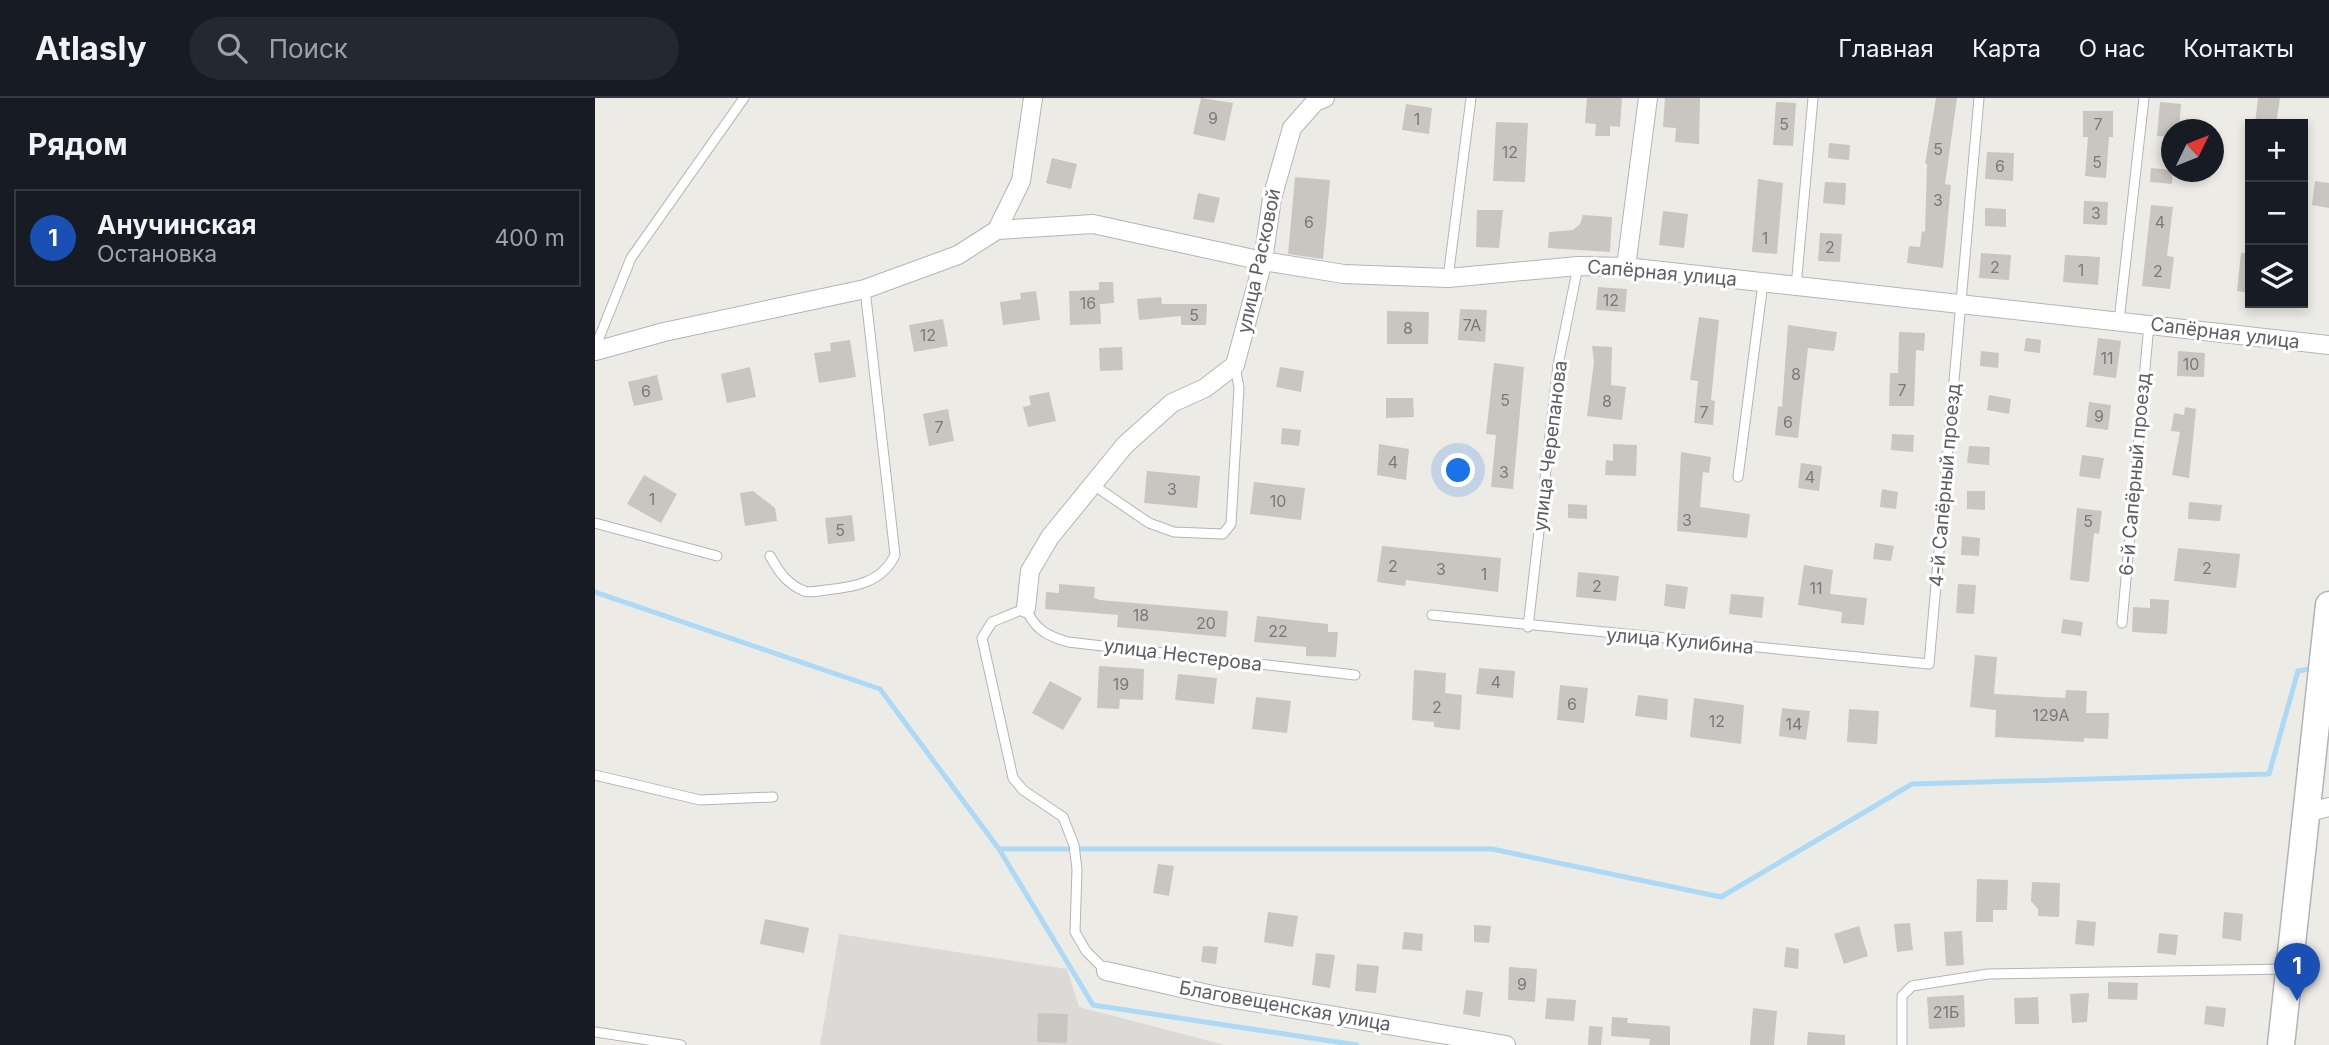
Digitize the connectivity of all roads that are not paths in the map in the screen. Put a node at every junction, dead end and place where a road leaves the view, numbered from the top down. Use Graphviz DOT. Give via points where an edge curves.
graph roads {
  1 [pos="744,98"];
  2 [pos="1033,98"];
  3 [pos="1325,98"];
  4 [pos="1471,98"];
  5 [pos="1648,98"];
  6 [pos="1813,98"];
  7 [pos="1979,98"];
  8 [pos="2144,98"];
  9 [pos="997,230"];
  10 [pos="1263,261"];
  11 [pos="1578,266"];
  12 [pos="1626,267"];
  13 [pos="1448,278"];
  14 [pos="1763,283"];
  15 [pos="1796,287"];
  16 [pos="865,289"];
  17 [pos="1962,306"];
  18 [pos="2119,321"];
  19 [pos="2149,324"];
  20 [pos="2329,345"];
  21 [pos="595,350"];
  22 [pos="1235,365"];
  23 [pos="1738,477"];
  24 [pos="1092,484"];
  25 [pos="595,523"];
  26 [pos="717,556"];
  27 [pos="770,556"];
  28 [pos="2329,605"];
  29 [pos="1026,608"];
  30 [pos="1432,615"];
  31 [pos="2122,623"];
  32 [pos="1528,627"];
  33 [pos="1929,664"];
  34 [pos="1355,675"];
  35 [pos="595,775"];
  36 [pos="773,797"];
  37 [pos="2318,810"];
  38 [pos="2289,970"];
  39 [pos="1105,971"];
  40 [pos="595,1032"];
  41 [pos="681,1045"];
  42 [pos="1506,1045"];
  43 [pos="1902,1045"];
  44 [pos="2281,1045"];
  1 -- 21 [label="lane" via="631,258"];
  2 -- 9 [label="street" via="1021,181"];
  3 -- 10 [label="street, улица Расковой" via="1315,102 1292,128 1272,198"];
  4 -- 13 [label="lane"];
  5 -- 12 [label="street"];
  6 -- 15 [label="lane"];
  7 -- 17 [label="lane, 4-й Сапёрный проезд"];
  8 -- 18 [label="lane"];
  9 -- 10 [label="street, Сапёрная улица" via="1093,224"];
  9 -- 16 [label="street" via="958,255"];
  10 -- 13 [label="street, Сапёрная улица" via="1344,274"];
  10 -- 22 [label="street, улица Расковой"];
  11 -- 12 [label="street, Сапёрная улица"];
  11 -- 13 [label="street, Сапёрная улица"];
  11 -- 32 [label="lane, улица Черепанова" via="1557,365"];
  12 -- 14 [label="street, Сапёрная улица"];
  14 -- 15 [label="street, Сапёрная улица"];
  14 -- 23 [label="lane"];
  15 -- 17 [label="street, Сапёрная улица"];
  16 -- 21 [label="street"];
  16 -- 27 [label="lane" via="895,555 877,578 855,587 807,592 789,583"];
  17 -- 18 [label="street, Сапёрная улица"];
  17 -- 33 [label="lane, 4-й Сапёрный проезд"];
  18 -- 19 [label="street, Сапёрная улица"];
  19 -- 20 [label="street, Сапёрная улица"];
  19 -- 31 [label="lane, 6-й Сапёрный проезд"];
  22 -- 24 [label="street" via="1205,388 1172,403 1125,445"];
  22 -- 24 [label="lane, улица Расковой" via="1239,388 1231,524 1223,534 1174,532 1149,523"];
  24 -- 29 [label="street" via="1030,571"];
  25 -- 26 [label="lane"];
  28 -- 37 [label="main road"];
  29 -- 34 [label="lane, улица Нестерова" via="1031,622 1047,635 1068,642"];
  29 -- 39 [label="lane" via="992,622 982,638 1013,778 1063,817 1077,869 1075,932"];
  30 -- 32 [label="lane, улица Кулибина"];
  32 -- 33 [label="lane, улица Кулибина"];
  35 -- 36 [label="lane" via="701,800"];
  37 -- 38 [label="main road"];
  38 -- 43 [label="lane" via="1988,974 1912,986 1902,996"];
  38 -- 44 [label="main road"];
  39 -- 42 [label="street, Благовещенская улица" via="1217,996"];
  40 -- 41 [label="lane"];
}
